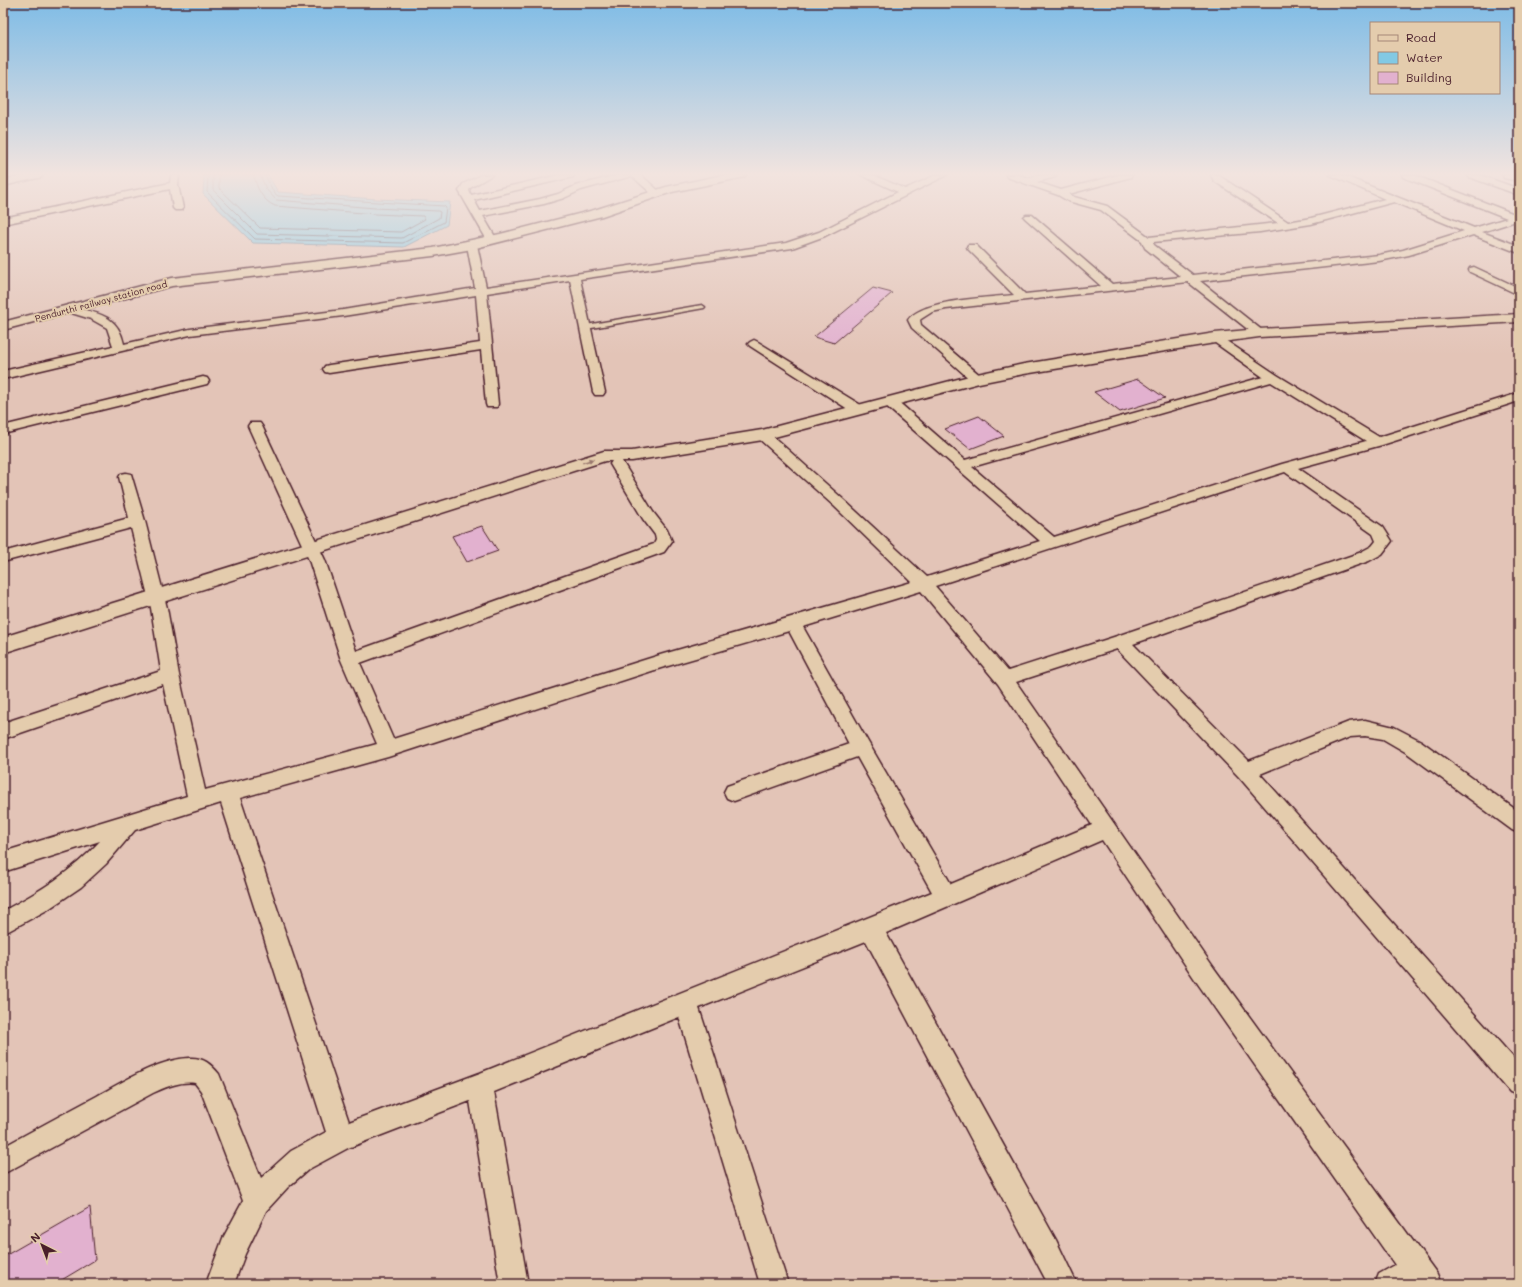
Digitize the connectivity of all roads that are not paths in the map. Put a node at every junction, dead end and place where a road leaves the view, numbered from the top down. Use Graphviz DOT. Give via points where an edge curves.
graph roads {
  1 [pos="489,235"];
  2 [pos="512,235"];
  3 [pos="819,235"];
  4 [pos="1050,235"];
  5 [pos="1140,235"];
  6 [pos="1198,235"];
  7 [pos="1460,235"];
  8 [pos="1483,235"];
  9 [pos="492,240"];
  10 [pos="1147,240"];
  11 [pos="472,245"];
  12 [pos="972,246"];
  13 [pos="1519,250"];
  14 [pos="1474,270"];
  15 [pos="574,276"];
  16 [pos="1192,279"];
  17 [pos="1110,288"];
  18 [pos="481,291"];
  19 [pos="1519,292"];
  20 [pos="1023,298"];
  21 [pos="702,307"];
  22 [pos="72,310"];
  23 [pos="1519,318"];
  24 [pos="3,326"];
  25 [pos="586,327"];
  26 [pos="1259,333"];
  27 [pos="1215,338"];
  28 [pos="754,344"];
  29 [pos="486,346"];
  30 [pos="119,348"];
  31 [pos="329,369"];
  32 [pos="3,375"];
  33 [pos="1273,378"];
  34 [pos="977,379"];
  35 [pos="203,381"];
  36 [pos="599,392"];
  37 [pos="1519,397"];
  38 [pos="890,402"];
  39 [pos="492,404"];
  40 [pos="860,410"];
  41 [pos="255,426"];
  42 [pos="3,430"];
  43 [pos="764,435"];
  44 [pos="1377,442"];
  45 [pos="625,460"];
  46 [pos="962,466"];
  47 [pos="1287,467"];
  48 [pos="126,477"];
  49 [pos="138,521"];
  50 [pos="1051,543"];
  51 [pos="315,554"];
  52 [pos="3,557"];
  53 [pos="924,584"];
  54 [pos="157,603"];
  55 [pos="793,624"];
  56 [pos="1120,642"];
  57 [pos="3,645"];
  58 [pos="3,658"];
  59 [pos="350,660"];
  60 [pos="170,674"];
  61 [pos="1004,679"];
  62 [pos="3,731"];
  63 [pos="861,748"];
  64 [pos="388,749"];
  65 [pos="1246,772"];
  66 [pos="734,792"];
  67 [pos="228,793"];
  68 [pos="198,801"];
  69 [pos="128,823"];
  70 [pos="1519,824"];
  71 [pos="1106,828"];
  72 [pos="3,862"];
  73 [pos="946,896"];
  74 [pos="3,923"];
  75 [pos="871,928"];
  76 [pos="686,1003"];
  77 [pos="1519,1083"];
  78 [pos="480,1085"];
  79 [pos="341,1138"];
  80 [pos="3,1161"];
  81 [pos="256,1202"];
  82 [pos="1421,1276"];
  83 [pos="220,1284"];
  84 [pos="514,1284"];
  85 [pos="774,1284"];
  86 [pos="1063,1284"];
  87 [pos="1389,1284"];
  1 -- 9 [label="street"];
  2 -- 9 [label="street, Pendurthi railway station road"];
  3 -- 15 [label="street" via="788,246"];
  4 -- 17 [label="street"];
  5 -- 10 [label="street"];
  6 -- 10 [label="street"];
  7 -- 16 [label="street" via="1405,253 1379,258"];
  8 -- 13 [label="street"];
  9 -- 11 [label="street, Pendurthi railway station road"];
  10 -- 16 [label="street" via="1149,246"];
  11 -- 18 [label="street"];
  11 -- 22 [label="street, Pendurthi railway station road" via="433,252 172,282"];
  12 -- 20 [label="street"];
  14 -- 19 [label="street"];
  15 -- 18 [label="street"];
  15 -- 25 [label="street"];
  16 -- 17 [label="street"];
  16 -- 26 [label="street"];
  17 -- 20 [label="street"];
  18 -- 29 [label="street"];
  18 -- 30 [label="street" via="320,317 190,332"];
  20 -- 34 [label="street" via="934,308 923,312 914,320 916,326"];
  21 -- 25 [label="lane"];
  22 -- 24 [label="street, Pendurthi railway station road"];
  22 -- 30 [label="street" via="109,323 114,329"];
  23 -- 26 [label="street"];
  25 -- 36 [label="street"];
  26 -- 27 [label="street"];
  27 -- 33 [label="street"];
  27 -- 34 [label="street" via="1032,367"];
  28 -- 40 [label="street"];
  29 -- 31 [label="street"];
  29 -- 39 [label="street"];
  30 -- 32 [label="street"];
  33 -- 44 [label="street"];
  33 -- 46 [label="street"];
  34 -- 38 [label="street"];
  35 -- 42 [label="street"];
  37 -- 44 [label="street"];
  38 -- 40 [label="street"];
  38 -- 46 [label="street"];
  40 -- 43 [label="street"];
  41 -- 51 [label="street"];
  43 -- 45 [label="street"];
  43 -- 53 [label="street"];
  44 -- 47 [label="street"];
  45 -- 51 [label="street" via="603,470"];
  45 -- 59 [label="street" via="632,488 640,505 663,535 664,541 659,548"];
  46 -- 50 [label="street"];
  47 -- 50 [label="street"];
  47 -- 56 [label="street" via="1378,531 1384,541 1378,550"];
  48 -- 49 [label="street"];
  49 -- 52 [label="street"];
  49 -- 54 [label="street"];
  50 -- 53 [label="street"];
  51 -- 54 [label="street"];
  51 -- 59 [label="street"];
  53 -- 55 [label="street"];
  53 -- 61 [label="street"];
  54 -- 57 [label="street"];
  54 -- 58 [label="street"];
  54 -- 60 [label="street"];
  55 -- 63 [label="street"];
  55 -- 64 [label="street" via="660,662"];
  56 -- 61 [label="street"];
  56 -- 65 [label="street"];
  59 -- 64 [label="street"];
  60 -- 62 [label="street"];
  60 -- 68 [label="street"];
  61 -- 71 [label="street"];
  63 -- 66 [label="street"];
  63 -- 73 [label="street"];
  64 -- 67 [label="street"];
  65 -- 70 [label="street" via="1349,730 1365,728 1387,732 1414,747"];
  65 -- 77 [label="street"];
  67 -- 68 [label="street"];
  67 -- 79 [label="street"];
  68 -- 69 [label="street"];
  69 -- 72 [label="street"];
  69 -- 74 [label="street" via="93,863 67,884"];
  71 -- 73 [label="street"];
  71 -- 82 [label="street" via="1211,982"];
  73 -- 75 [label="street"];
  75 -- 76 [label="street"];
  75 -- 86 [label="street"];
  76 -- 78 [label="street"];
  76 -- 85 [label="street"];
  78 -- 79 [label="street"];
  78 -- 84 [label="street"];
  79 -- 81 [label="street" via="300,1160"];
  80 -- 81 [label="street" via="144,1084 170,1073 190,1070 202,1072 210,1083"];
  81 -- 83 [label="street" via="233,1248"];
  82 -- 87 [label="street"];
}
